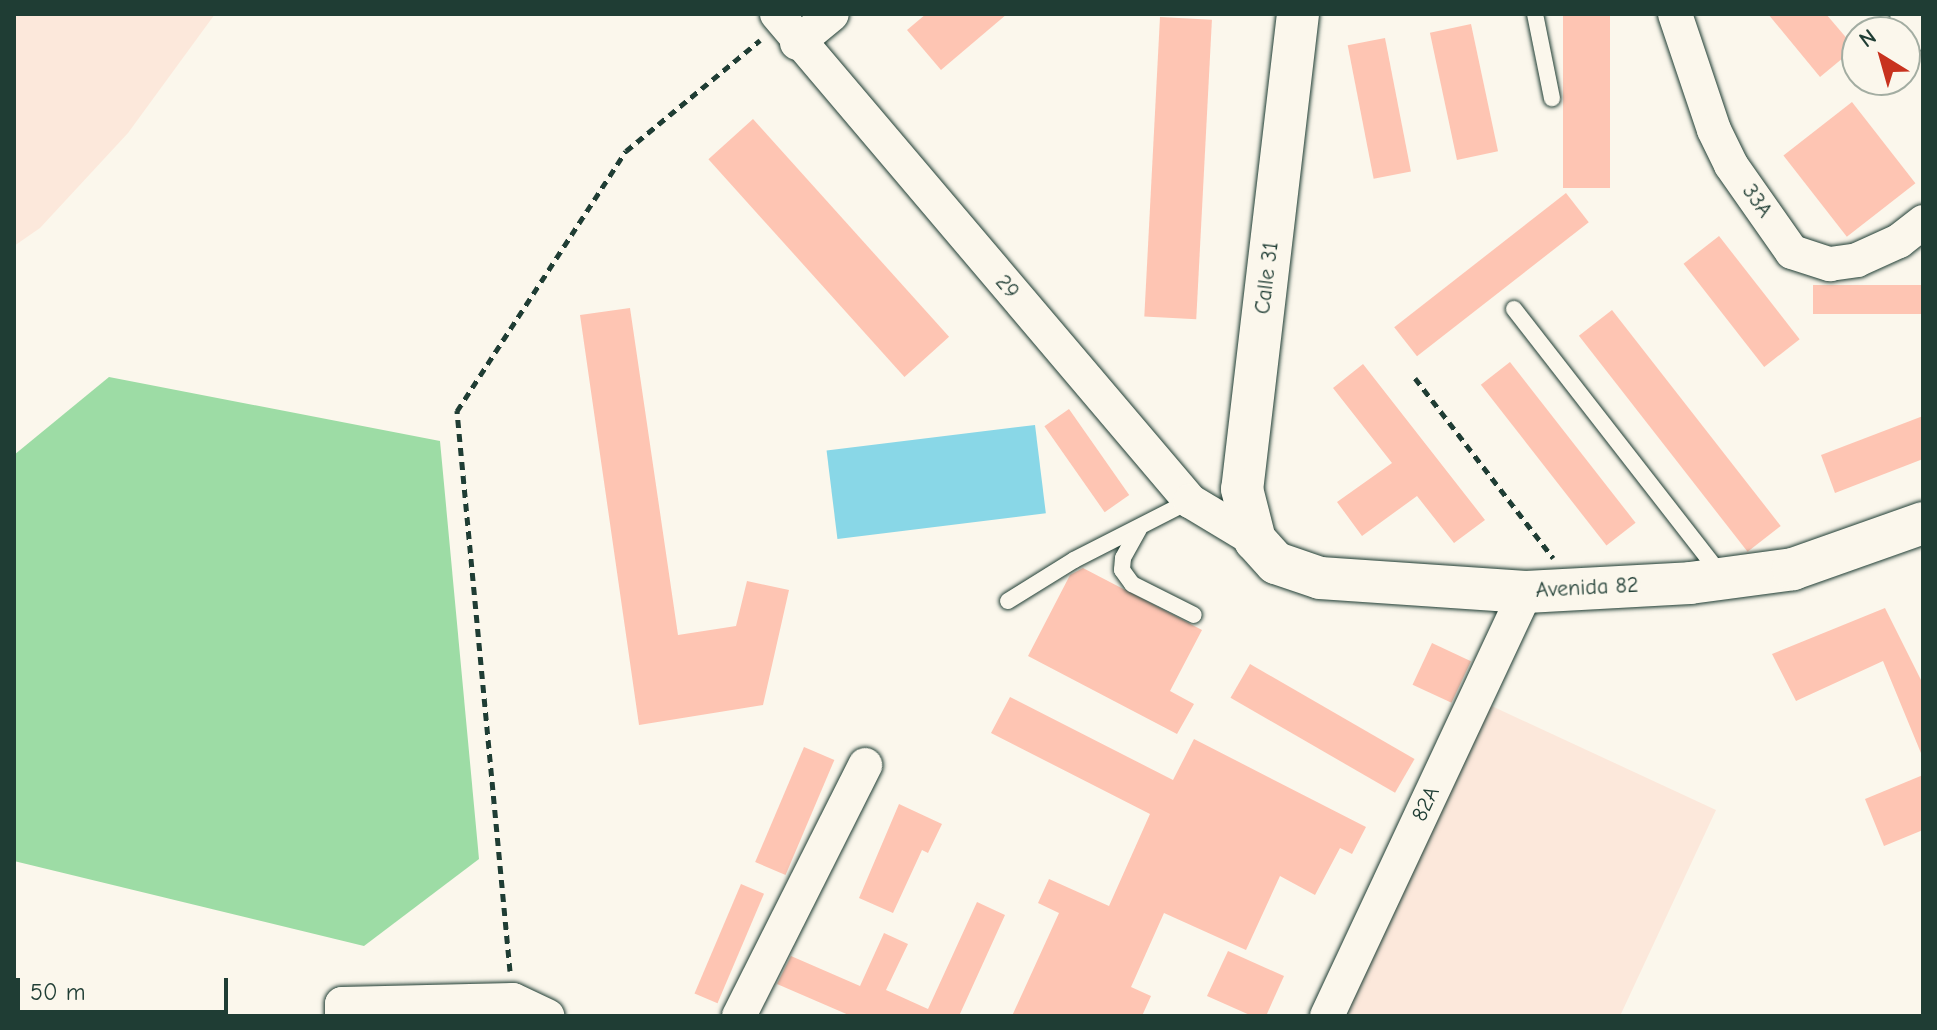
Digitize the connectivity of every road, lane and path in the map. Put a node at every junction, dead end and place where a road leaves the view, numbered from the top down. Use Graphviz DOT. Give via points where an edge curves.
graph roads {
  1 [pos="832,14"];
  2 [pos="1298,14"];
  3 [pos="1535,14"];
  4 [pos="1675,14"];
  5 [pos="1907,14"];
  6 [pos="785,26"];
  7 [pos="1923,33"];
  8 [pos="1552,98"];
  9 [pos="1923,222"];
  10 [pos="1514,309"];
  11 [pos="1415,378"];
  12 [pos="1190,501"];
  13 [pos="1923,523"];
  14 [pos="1139,529"];
  15 [pos="1255,540"];
  16 [pos="1724,578"];
  17 [pos="1576,589"];
  18 [pos="1526,592"];
  19 [pos="1008,601"];
  20 [pos="1194,615"];
  21 [pos="865,765"];
  22 [pos="513,1008"];
  23 [pos="342,1010"];
  24 [pos="548,1016"];
  25 [pos="739,1016"];
  26 [pos="1327,1016"];
  1 -- 6 [label="street"];
  2 -- 15 [label="street, Calle 31" via="1242,489"];
  3 -- 8 [label="lane"];
  4 -- 9 [label="street, 33A" via="1731,165 1792,252 1830,264 1857,260 1899,241"];
  5 -- 7 [label="street"];
  6 -- 12 [label="street, 29"];
  6 -- 22 [label="path" via="626,151 457,411"];
  10 -- 16 [label="lane"];
  11 -- 17 [label="path"];
  12 -- 14 [label="lane"];
  12 -- 15 [label="street, 29"];
  13 -- 16 [label="street, Avenida 82" via="1793,569"];
  14 -- 19 [label="lane"];
  14 -- 20 [label="lane" via="1122,570 1132,584"];
  15 -- 18 [label="street, Avenida 82" via="1276,563 1320,578"];
  16 -- 17 [label="street, Avenida 82"];
  17 -- 18 [label="street, Avenida 82"];
  18 -- 26 [label="street, 82A"];
  21 -- 25 [label="street"];
  22 -- 23 [label="street"];
  22 -- 24 [label="street"];
}
